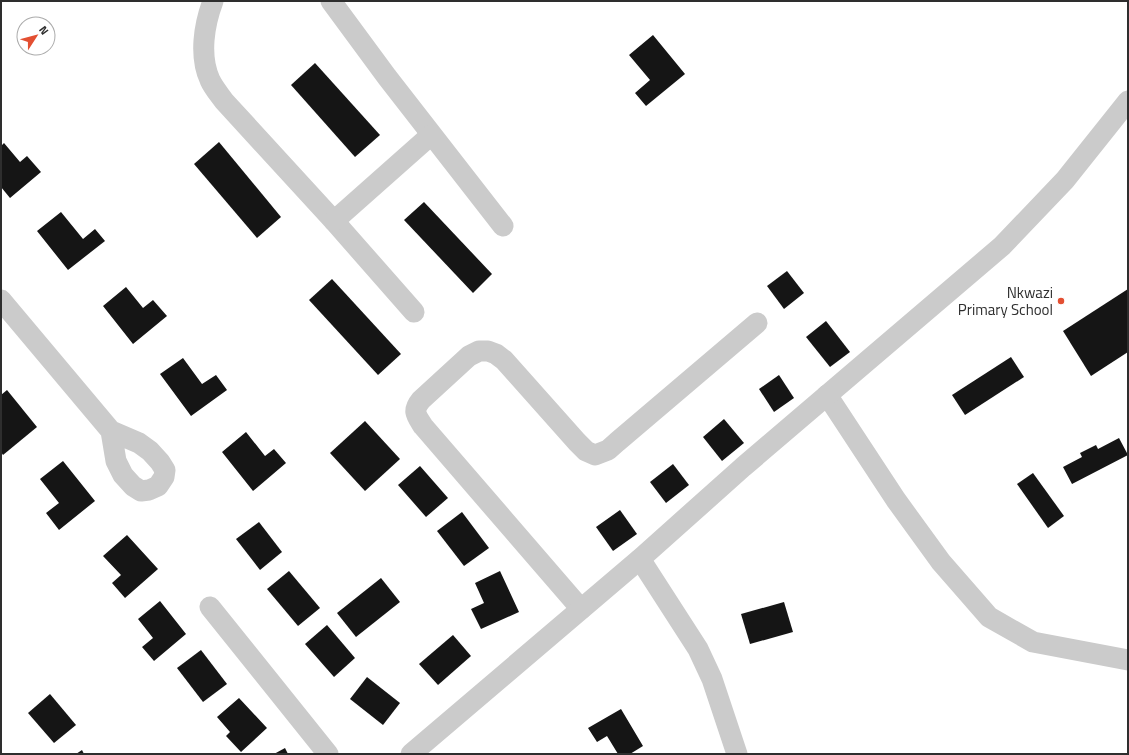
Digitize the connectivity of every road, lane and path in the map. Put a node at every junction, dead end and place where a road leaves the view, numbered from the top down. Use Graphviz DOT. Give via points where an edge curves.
graph roads {
  1 [pos="213,1"];
  2 [pos="331,1"];
  3 [pos="1128,101"];
  4 [pos="431,135"];
  5 [pos="334,221"];
  6 [pos="503,226"];
  7 [pos="1,300"];
  8 [pos="414,312"];
  9 [pos="757,323"];
  10 [pos="827,395"];
  11 [pos="111,431"];
  12 [pos="640,559"];
  13 [pos="210,607"];
  14 [pos="581,609"];
  15 [pos="1128,660"];
  16 [pos="328,754"];
  17 [pos="411,754"];
  18 [pos="738,754"];
  1 -- 5 [label="street" via="207,17 204,38 204,60 210,80 224,100"];
  2 -- 4 [label="street"];
  3 -- 10 [label="street" via="1065,180 1002,246"];
  4 -- 5 [label="street"];
  4 -- 6 [label="street"];
  5 -- 8 [label="street"];
  7 -- 11 [label="street"];
  9 -- 14 [label="street" via="608,450 595,455 586,451 577,442 504,360 488,351 479,351 470,356 416,406 423,426"];
  10 -- 12 [label="street"];
  10 -- 15 [label="street" via="896,500 941,562 989,617 1033,642"];
  12 -- 14 [label="street"];
  12 -- 18 [label="street" via="698,649 712,679"];
  13 -- 16 [label="street"];
  14 -- 17 [label="street"];
}
